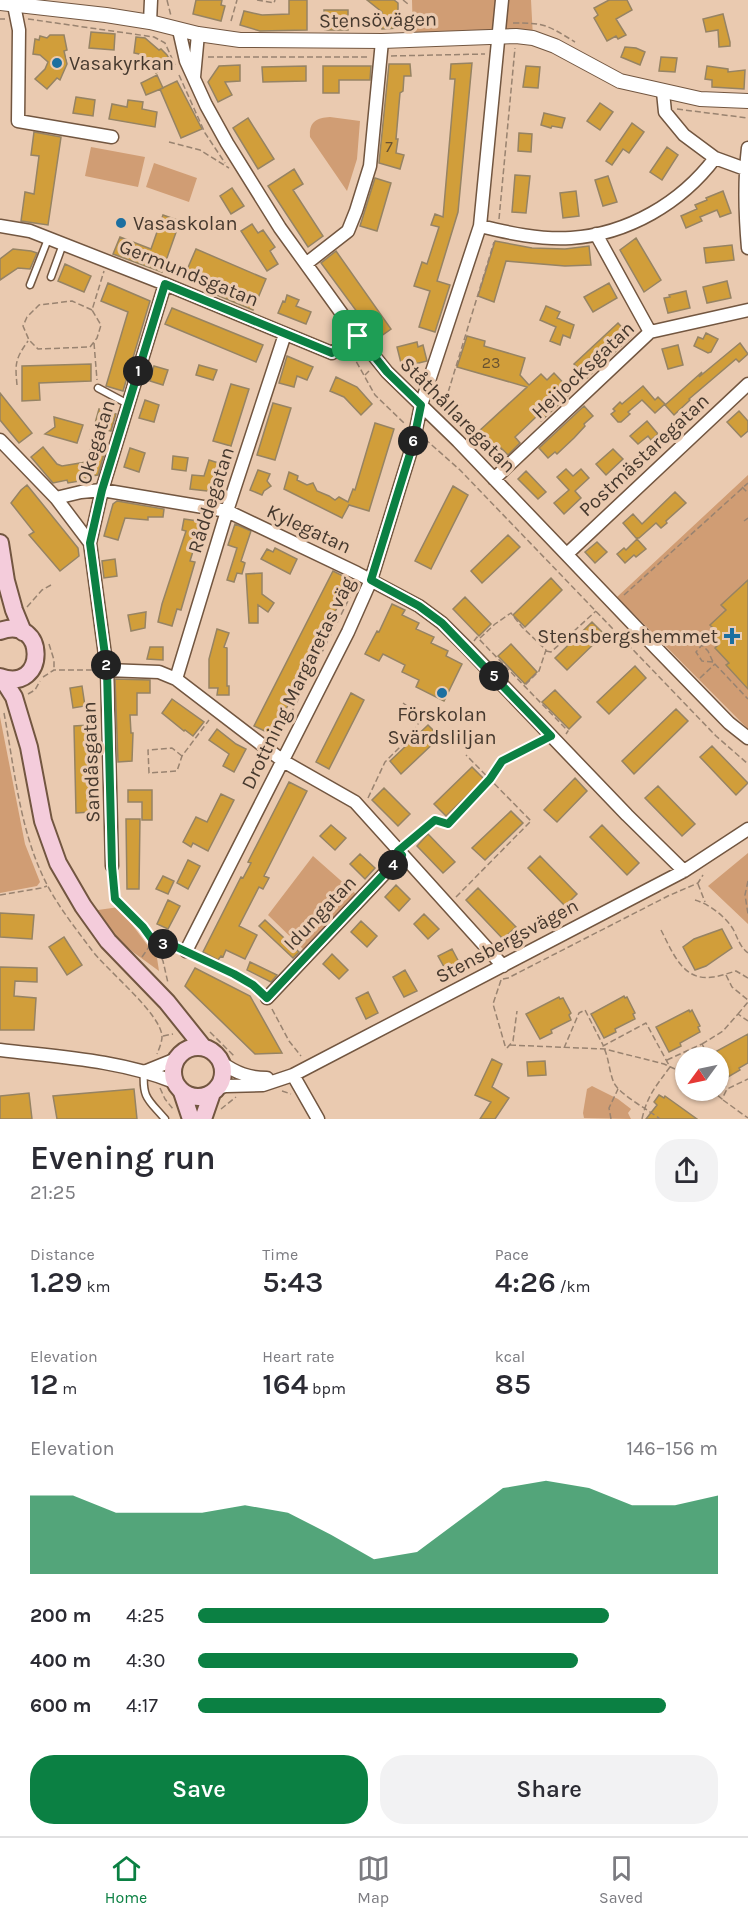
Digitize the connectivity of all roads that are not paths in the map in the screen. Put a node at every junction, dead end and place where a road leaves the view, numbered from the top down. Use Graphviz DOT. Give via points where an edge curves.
graph roads {
  1 [pos="151,0"];
  2 [pos="502,0"];
  3 [pos="9,2"];
  4 [pos="150,22"];
  5 [pos="179,30"];
  6 [pos="499,30"];
  7 [pos="198,34"];
  8 [pos="382,41"];
  9 [pos="190,52"];
  10 [pos="663,92"];
  11 [pos="748,101"];
  12 [pos="112,137"];
  13 [pos="748,148"];
  14 [pos="715,158"];
  15 [pos="747,170"];
  16 [pos="0,226"];
  17 [pos="480,226"];
  18 [pos="596,234"];
  19 [pos="48,239"];
  20 [pos="63,244"];
  21 [pos="748,248"];
  22 [pos="307,263"];
  23 [pos="51,277"];
  24 [pos="165,284"];
  25 [pos="30,285"];
  26 [pos="748,309"];
  27 [pos="650,332"];
  28 [pos="285,334"];
  29 [pos="358,336"];
  30 [pos="748,384"];
  31 [pos="98,388"];
  32 [pos="128,404"];
  33 [pos="421,405"];
  34 [pos="0,440"];
  35 [pos="494,479"];
  36 [pos="102,490"];
  37 [pos="56,498"];
  38 [pos="227,511"];
  39 [pos="0,543"];
  40 [pos="90,543"];
  41 [pos="567,554"];
  42 [pos="371,580"];
  43 [pos="6,581"];
  44 [pos="0,624"];
  45 [pos="0,631"];
  46 [pos="23,632"];
  47 [pos="107,670"];
  48 [pos="26,675"];
  49 [pos="1,678"];
  50 [pos="176,679"];
  51 [pos="748,738"];
  52 [pos="29,747"];
  53 [pos="283,761"];
  54 [pos="748,829"];
  55 [pos="400,853"];
  56 [pos="112,866"];
  57 [pos="684,871"];
  58 [pos="186,951"];
  59 [pos="502,973"];
  60 [pos="168,994"];
  61 [pos="267,998"];
  62 [pos="203,1047"];
  63 [pos="0,1050"];
  64 [pos="177,1057"];
  65 [pos="222,1063"];
  66 [pos="144,1072"];
  67 [pos="293,1075"];
  68 [pos="241,1080"];
  69 [pos="178,1087"];
  70 [pos="214,1091"];
  71 [pos="165,1119"];
  72 [pos="191,1119"];
  73 [pos="203,1119"];
  74 [pos="318,1119"];
  1 -- 4 [label="street"];
  2 -- 6 [label="street, Drottning Margaretas väg"];
  3 -- 4 [label="street, Stensövägen"];
  3 -- 12 [label="street" via="19,30 18,121"];
  4 -- 5 [label="street, Stensövägen"];
  5 -- 7 [label="street, Stensövägen"];
  5 -- 9 [label="street, Ståthållaregatan"];
  6 -- 8 [label="street, Stensövägen"];
  6 -- 10 [label="street, Stensövägen" via="555,46 620,81"];
  6 -- 17 [label="street, Drottning Margaretas väg"];
  7 -- 8 [label="street, Stensövägen" via="240,40"];
  7 -- 9 [label="street, Ståthållaregatan"];
  8 -- 22 [label="street" via="370,166 356,211 348,231"];
  9 -- 22 [label="street, Ståthållaregatan" via="186,61 227,142 280,228"];
  10 -- 11 [label="street, Stensövägen" via="700,99"];
  10 -- 14 [label="street" via="669,119"];
  13 -- 15 [label="street"];
  14 -- 15 [label="street"];
  14 -- 18 [label="street" via="693,185 659,210"];
  15 -- 21 [label="street"];
  16 -- 19 [label="street, Germundsgatan" via="30,231"];
  17 -- 18 [label="street" via="532,236 569,238"];
  17 -- 33 [label="street, Drottning Margaretas väg"];
  18 -- 27 [label="street"];
  19 -- 20 [label="street, Germundsgatan"];
  19 -- 25 [label="lane"];
  20 -- 23 [label="lane"];
  20 -- 24 [label="street, Germundsgatan"];
  22 -- 29 [label="street, Ståthållaregatan"];
  24 -- 28 [label="street, Germundsgatan"];
  24 -- 32 [label="street, Okegatan"];
  26 -- 27 [label="street, Heijocksgatan"];
  27 -- 35 [label="street, Heijocksgatan"];
  28 -- 29 [label="street, Germundsgatan" via="332,353"];
  28 -- 38 [label="street, Råddegatan"];
  29 -- 33 [label="street, Ståthållaregatan"];
  30 -- 41 [label="street, Postmästaregatan"];
  31 -- 32 [label="lane"];
  32 -- 36 [label="street, Okegatan"];
  33 -- 35 [label="street, Ståthållaregatan"];
  33 -- 42 [label="street, Drottning Margaretas väg" via="413,444"];
  34 -- 37 [label="street, Sandåsgatan"];
  35 -- 41 [label="street, Ståthållaregatan"];
  36 -- 37 [label="street, Kylegatan"];
  36 -- 38 [label="street, Kylegatan"];
  36 -- 40 [label="street, Okegatan"];
  37 -- 40 [label="street, Sandåsgatan"];
  38 -- 42 [label="street, Kylegatan"];
  38 -- 50 [label="street, Råddegatan"];
  39 -- 43 [label="main road"];
  40 -- 47 [label="street, Sandåsgatan"];
  41 -- 51 [label="street, Ståthållaregatan" via="729,723"];
  42 -- 53 [label="street, Drottning Margaretas väg"];
  42 -- 57 [label="street, Kylegatan" via="442,623"];
  43 -- 44 [label="main road"];
  43 -- 46 [label="main road"];
  45 -- 46 [label="main road" via="9,628"];
  46 -- 48 [label="main road" via="33,641 36,655"];
  47 -- 50 [label="street" via="159,672"];
  47 -- 56 [label="street, Sandåsgatan"];
  48 -- 49 [label="main road"];
  48 -- 52 [label="main road"];
  49 -- 52 [label="main road" via="14,697"];
  50 -- 53 [label="street"];
  52 -- 60 [label="main road" via="44,821 58,863 108,941"];
  53 -- 55 [label="street" via="355,802"];
  53 -- 58 [label="street, Drottning Margaretas väg"];
  54 -- 57 [label="street, Stensbergsvägen"];
  55 -- 59 [label="street"];
  55 -- 61 [label="street, Idungatan"];
  57 -- 59 [label="street, Stensbergsvägen"];
  59 -- 67 [label="street, Stensbergsvägen"];
  60 -- 62 [label="main road"];
  60 -- 64 [label="main road" via="178,1032"];
  62 -- 64 [label="main road" via="188,1048"];
  62 -- 65 [label="main road"];
  63 -- 66 [label="street" via="106,1063"];
  64 -- 66 [label="street"];
  64 -- 69 [label="main road" via="172,1071"];
  65 -- 68 [label="street, Stensbergsvägen"];
  65 -- 70 [label="main road" via="222,1079"];
  66 -- 69 [label="street"];
  66 -- 71 [label="lane" via="146,1098"];
  67 -- 68 [label="street, Stensbergsvägen"];
  67 -- 74 [label="street"];
  68 -- 70 [label="street, Stensbergsvägen"];
  69 -- 70 [label="main road" via="195,1097"];
  69 -- 72 [label="main road"];
  70 -- 73 [label="main road"];
}
